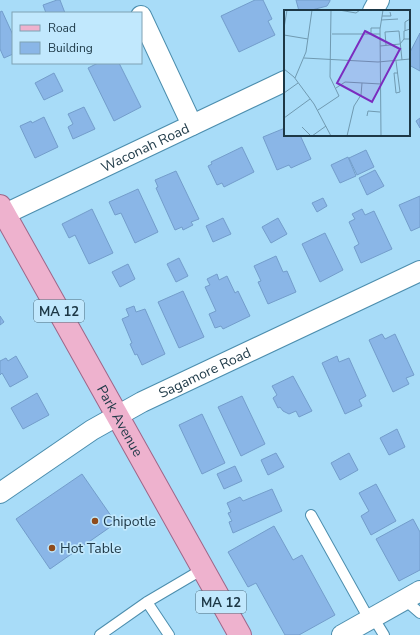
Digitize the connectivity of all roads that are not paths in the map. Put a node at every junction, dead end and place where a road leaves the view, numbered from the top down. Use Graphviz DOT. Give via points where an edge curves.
graph roads {
  1 [pos="136,0"];
  2 [pos="379,0"];
  3 [pos="374,10"];
  4 [pos="140,12"];
  5 [pos="142,18"];
  6 [pos="284,81"];
  7 [pos="192,125"];
  8 [pos="2,210"];
  9 [pos="420,271"];
  10 [pos="117,415"];
  11 [pos="0,493"];
  12 [pos="311,515"];
  13 [pos="203,570"];
  14 [pos="412,596"];
  15 [pos="146,602"];
  16 [pos="420,614"];
  17 [pos="371,618"];
  18 [pos="345,634"];
  19 [pos="100,635"];
  20 [pos="169,635"];
  21 [pos="240,635"];
  22 [pos="384,635"];
  1 -- 4 [label="street"];
  2 -- 3 [label="street"];
  5 -- 7 [label="street"];
  6 -- 7 [label="street, Waconah Road"];
  7 -- 8 [label="street, Waconah Road"];
  8 -- 10 [label="main road, Park Avenue / MA 12"];
  9 -- 10 [label="street, Sagamore Road"];
  10 -- 11 [label="street, Sagamore Road"];
  10 -- 13 [label="main road, Park Avenue / MA 12"];
  12 -- 17 [label="lane"];
  13 -- 15 [label="lane"];
  13 -- 21 [label="main road, Park Avenue / MA 12"];
  14 -- 16 [label="lane"];
  14 -- 17 [label="street"];
  15 -- 19 [label="lane"];
  15 -- 20 [label="lane"];
  17 -- 18 [label="street"];
  17 -- 22 [label="lane"];
}
